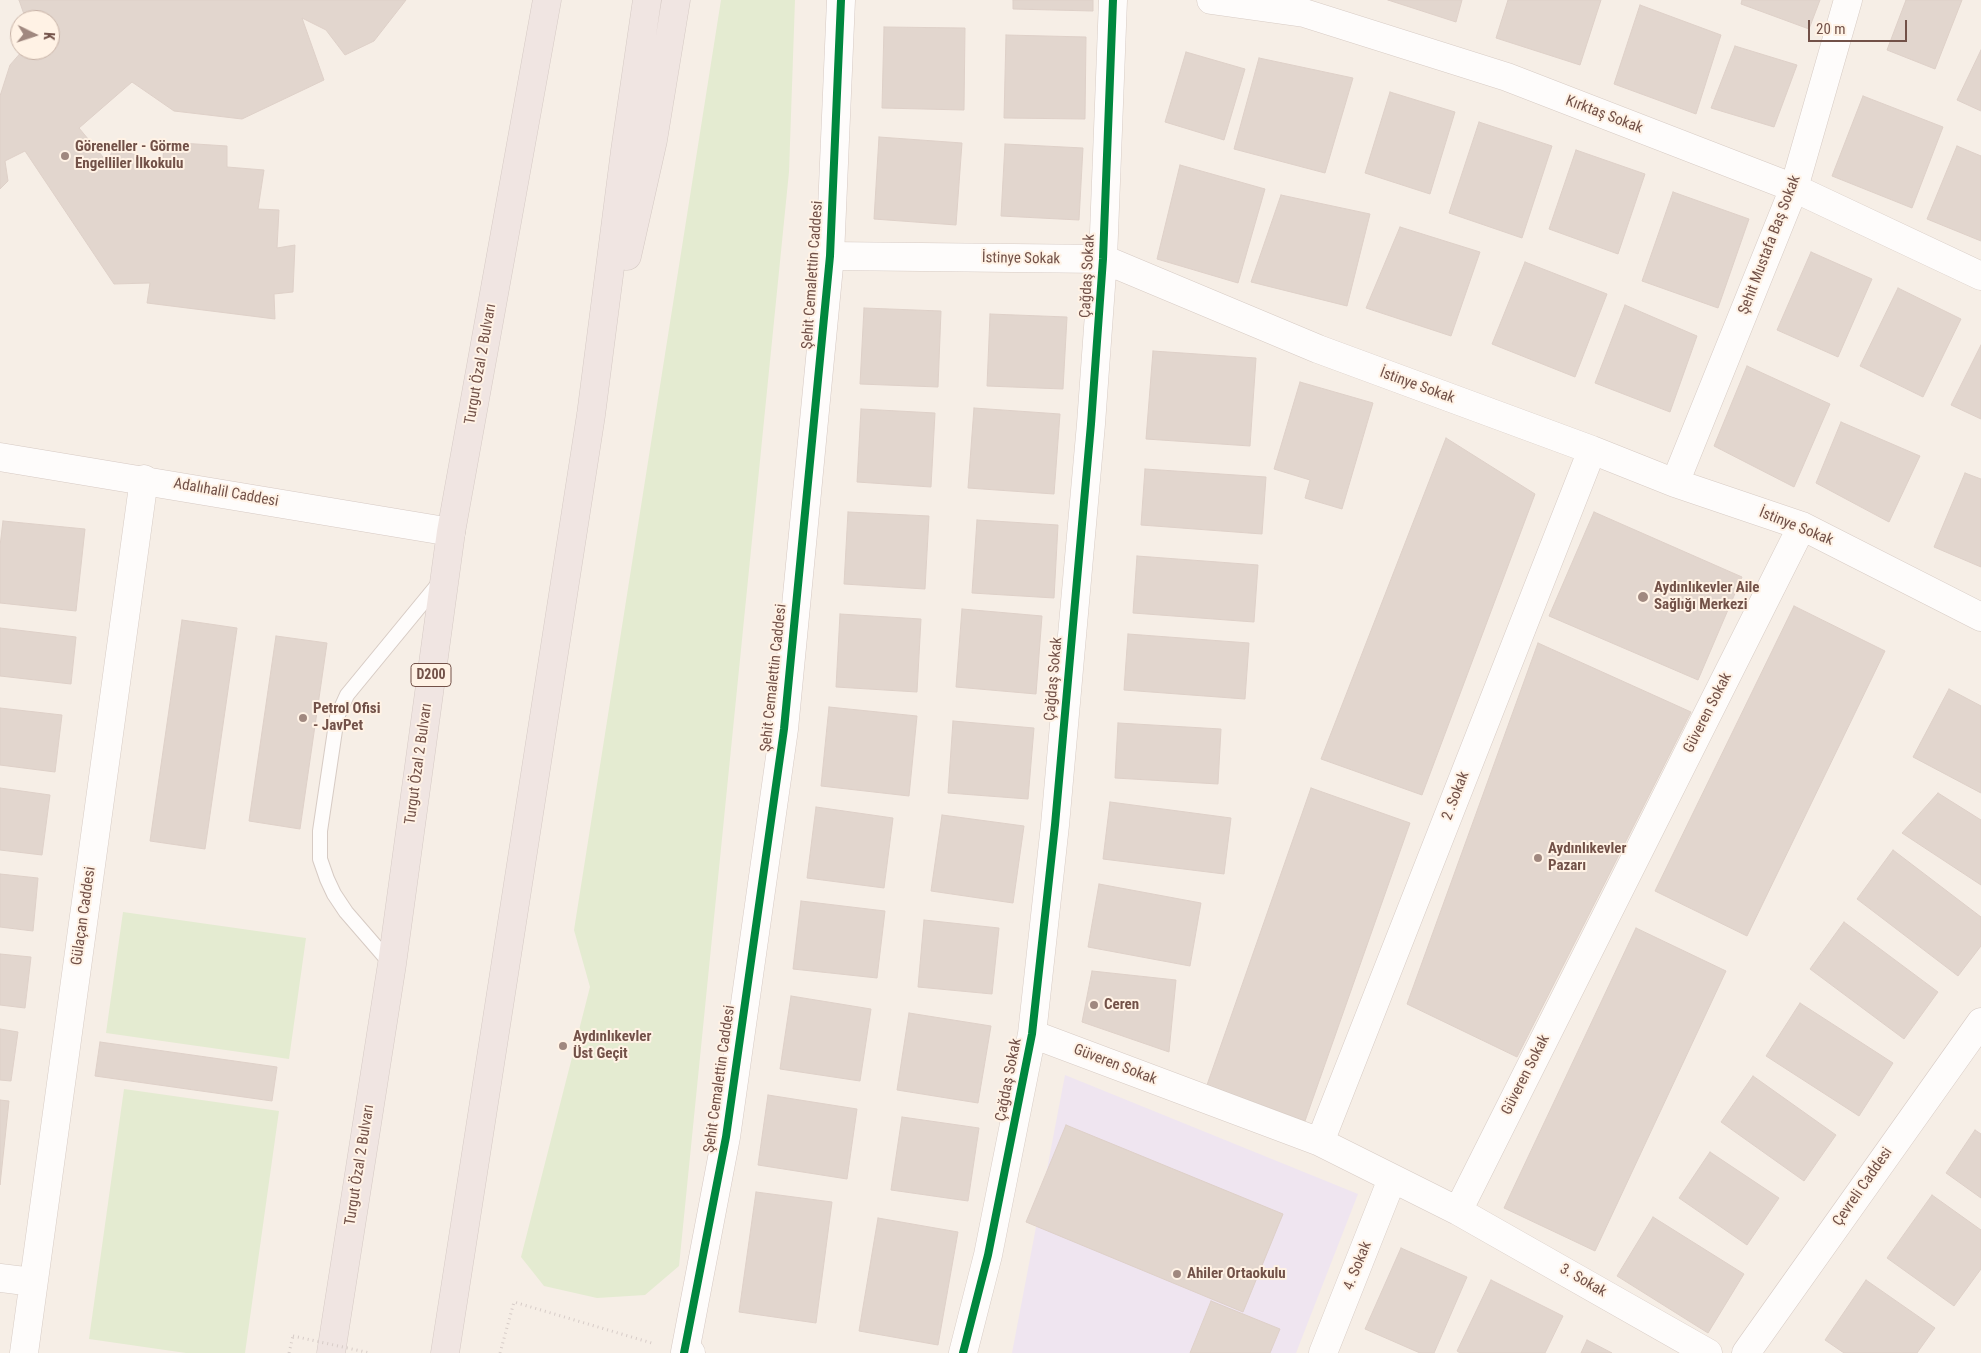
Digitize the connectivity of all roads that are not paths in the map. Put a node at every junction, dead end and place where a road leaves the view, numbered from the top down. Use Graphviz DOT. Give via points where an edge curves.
graph roads {
  1 [pos="547,0"];
  2 [pos="647,0"];
  3 [pos="676,0"];
  4 [pos="841,0"];
  5 [pos="1113,0"];
  6 [pos="1211,0"];
  7 [pos="1848,0"];
  8 [pos="1794,188"];
  9 [pos="830,256"];
  10 [pos="1103,260"];
  11 [pos="1981,276"];
  12 [pos="591,416"];
  13 [pos="1592,450"];
  14 [pos="0,457"];
  15 [pos="144,479"];
  16 [pos="1675,483"];
  17 [pos="1802,526"];
  18 [pos="451,532"];
  19 [pos="444,576"];
  20 [pos="1981,617"];
  21 [pos="392,964"];
  22 [pos="1981,1022"];
  23 [pos="1032,1034"];
  24 [pos="1320,1142"];
  25 [pos="1392,1179"];
  26 [pos="1458,1211"];
  27 [pos="0,1278"];
  28 [pos="33,1282"];
  29 [pos="24,1353"];
  30 [pos="331,1353"];
  31 [pos="444,1353"];
  32 [pos="684,1353"];
  33 [pos="691,1353"];
  34 [pos="963,1353"];
  35 [pos="1323,1353"];
  36 [pos="1708,1353"];
  37 [pos="1746,1353"];
  1 -- 18 [label="highway, Turgut Özal 2 Bulvarı / D200"];
  2 -- 12 [label="highway"];
  3 -- 12 [label="highway" via="654,140"];
  4 -- 9 [label="street, Şehit Cemalettin Caddesi"];
  5 -- 10 [label="street, Çağdaş Sokak"];
  6 -- 8 [label="street, Kırktaş Sokak" via="1304,13 1507,77"];
  7 -- 8 [label="street, Şehit Mustafa Baş Sokak"];
  8 -- 11 [label="street, Kırktaş Sokak"];
  8 -- 16 [label="street, Şehit Mustafa Baş Sokak"];
  9 -- 10 [label="street, İstinye Sokak"];
  9 -- 32 [label="street, Şehit Cemalettin Caddesi" via="784,729 726,1137"];
  10 -- 13 [label="street, İstinye Sokak" via="1318,349"];
  10 -- 23 [label="street, Çağdaş Sokak" via="1090,444"];
  12 -- 31 [label="highway"];
  13 -- 16 [label="street, İstinye Sokak"];
  13 -- 24 [label="street, 2 .Sokak"];
  14 -- 15 [label="street, Adalıhalil Caddesi"];
  15 -- 18 [label="street, Adalıhalil Caddesi"];
  15 -- 28 [label="street, Gülaçan Caddesi"];
  16 -- 17 [label="street, İstinye Sokak"];
  17 -- 20 [label="street, İstinye Sokak"];
  17 -- 26 [label="street, Güveren Sokak"];
  18 -- 19 [label="highway, Turgut Özal 2 Bulvarı / D200"];
  19 -- 21 [label="highway, Turgut Özal 2 Bulvarı / D200"];
  19 -- 21 [label="lane" via="347,694 337,717 320,831 320,859 334,894"];
  21 -- 30 [label="highway, Turgut Özal 2 Bulvarı / D200"];
  22 -- 37 [label="street, Çevreli Caddesi"];
  23 -- 24 [label="street, Güveren Sokak"];
  23 -- 34 [label="street, Çağdaş Sokak" via="988,1255"];
  24 -- 25 [label="street, Güveren Sokak"];
  25 -- 26 [label="street, Güveren Sokak"];
  25 -- 35 [label="street, 4. Sokak"];
  26 -- 36 [label="street, 3. Sokak"];
  27 -- 28 [label="street"];
  28 -- 29 [label="street, Gülaçan Caddesi"];
  32 -- 33 [label="street"];
}
